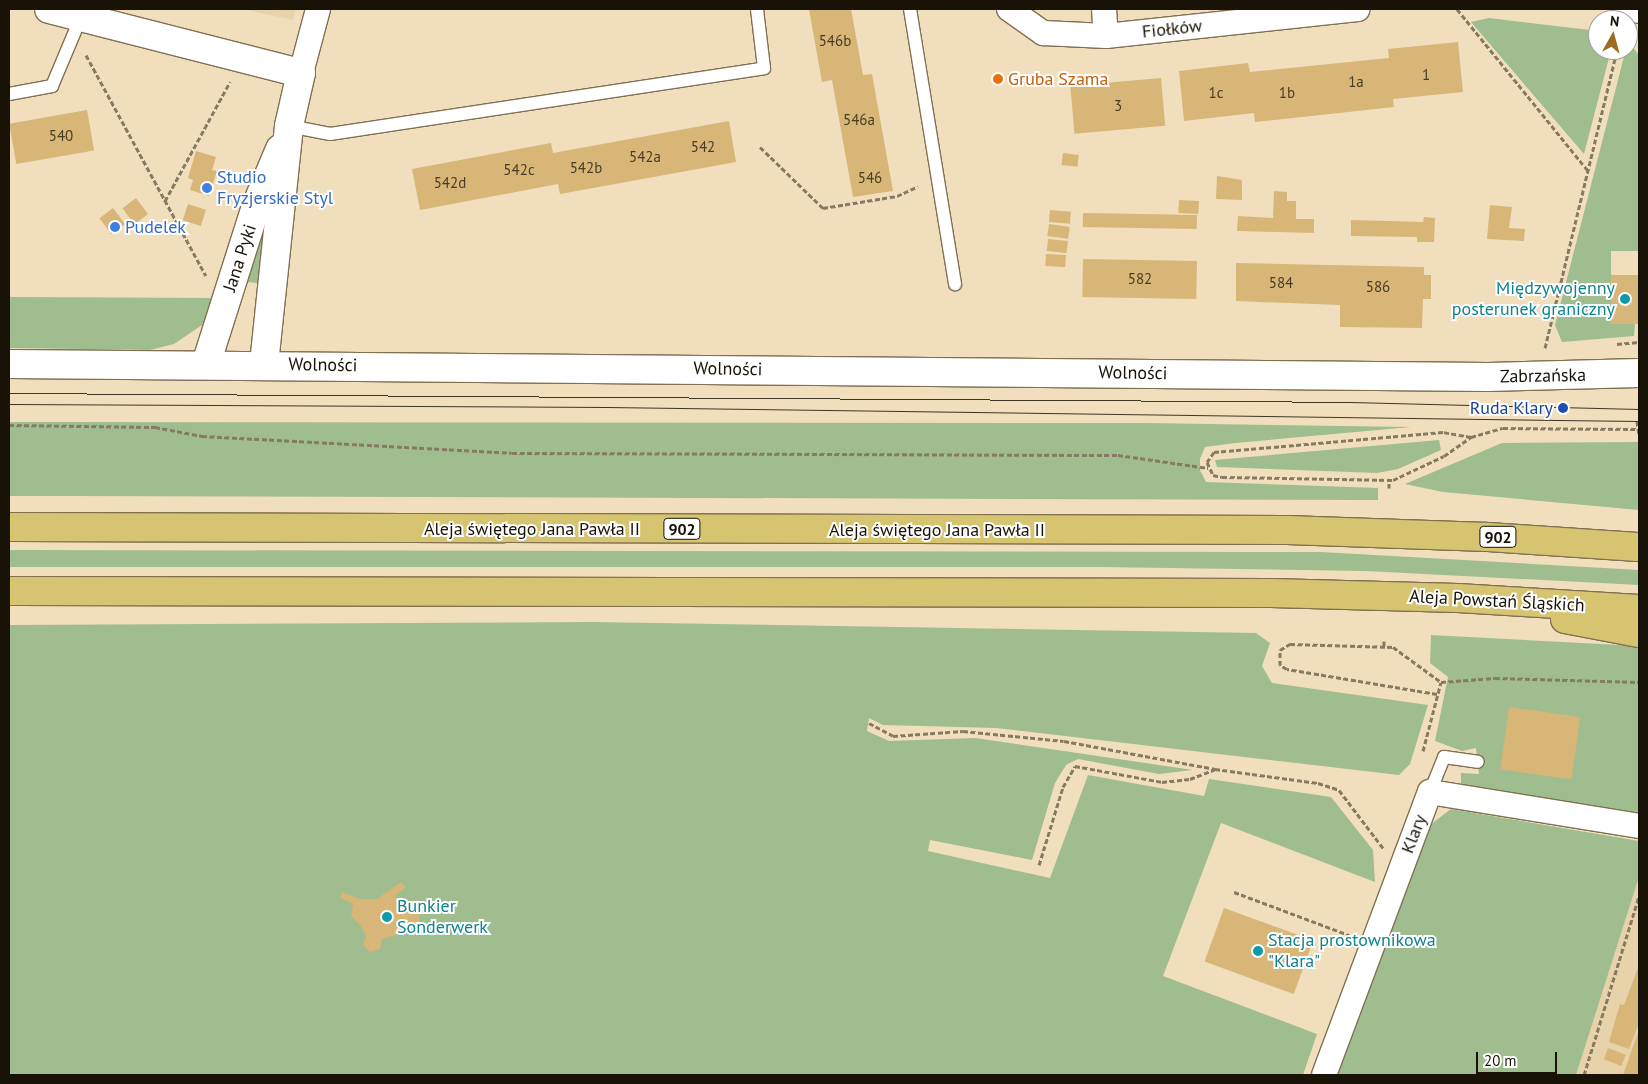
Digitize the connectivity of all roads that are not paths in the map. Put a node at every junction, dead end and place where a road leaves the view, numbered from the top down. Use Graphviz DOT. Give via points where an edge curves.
graph roads {
  1 [pos="49,9"];
  2 [pos="318,9"];
  3 [pos="756,9"];
  4 [pos="910,9"];
  5 [pos="1009,9"];
  6 [pos="1104,9"];
  7 [pos="1358,9"];
  8 [pos="1627,9"];
  9 [pos="1639,11"];
  10 [pos="78,25"];
  11 [pos="1106,36"];
  12 [pos="301,73"];
  13 [pos="9,94"];
  14 [pos="289,126"];
  15 [pos="955,284"];
  16 [pos="9,364"];
  17 [pos="206,364"];
  18 [pos="264,364"];
  19 [pos="1639,374"];
  20 [pos="1447,376"];
  21 [pos="9,527"];
  22 [pos="1639,547"];
  23 [pos="9,590"];
  24 [pos="1458,598"];
  25 [pos="1639,609"];
  26 [pos="1639,633"];
  27 [pos="1478,762"];
  28 [pos="1430,792"];
  29 [pos="1639,826"];
  30 [pos="1324,1075"];
  1 -- 10 [label="street"];
  2 -- 12 [label="street, Jana Pyki"];
  3 -- 14 [label="lane" via="764,68 330,134"];
  4 -- 15 [label="lane"];
  5 -- 11 [label="street, Fiołków" via="1043,33"];
  6 -- 11 [label="street"];
  7 -- 11 [label="street, Fiołków"];
  8 -- 9 [label="street"];
  10 -- 12 [label="street"];
  10 -- 13 [label="lane" via="52,86"];
  12 -- 14 [label="street, Jana Pyki"];
  14 -- 17 [label="street, Jana Pyki" via="256,206"];
  14 -- 18 [label="street, Jana Pyki"];
  16 -- 17 [label="street, Wolności"];
  17 -- 18 [label="street, Wolności"];
  18 -- 20 [label="street, Wolności"];
  19 -- 20 [label="street, Zabrzańska"];
  21 -- 22 [label="main road, Aleja świętego Jana Pawła II / 902" via="1356,532"];
  23 -- 24 [label="main road, Aleja Powstań Śląskich" via="1084,591"];
  24 -- 25 [label="main road, Aleja Powstań Śląskich"];
  24 -- 26 [label="main road"];
  27 -- 28 [label="lane" via="1444,757"];
  28 -- 29 [label="street, Klary"];
  28 -- 30 [label="street, Klary"];
}
